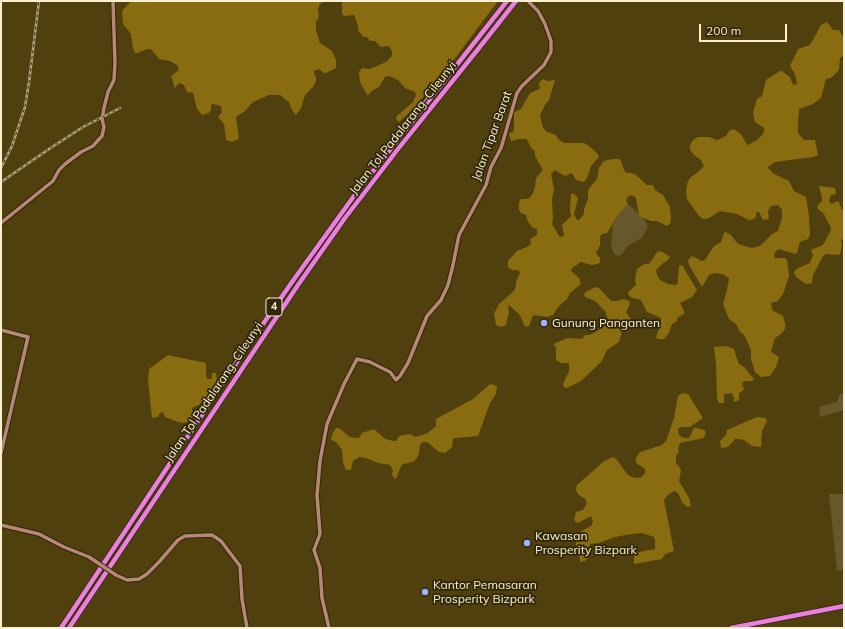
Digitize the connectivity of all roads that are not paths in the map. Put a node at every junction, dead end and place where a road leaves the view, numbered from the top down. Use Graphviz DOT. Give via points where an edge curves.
graph roads {
  1 [pos="113,1"];
  2 [pos="507,1"];
  3 [pos="516,1"];
  4 [pos="528,1"];
  5 [pos="1,223"];
  6 [pos="1,330"];
  7 [pos="1,453"];
  8 [pos="1,525"];
  9 [pos="844,606"];
  10 [pos="61,628"];
  11 [pos="69,628"];
  12 [pos="247,628"];
  13 [pos="329,628"];
  14 [pos="731,628"];
  1 -- 5 [label="street" via="114,80 104,108 102,136 93,146 70,160 59,170 53,181"];
  2 -- 10 [label="highway, Jalan Tol Padalarang–Cileunyi / 4" via="359,189 292,282"];
  3 -- 11 [label="highway, Jalan Tol Padalarang–Cileunyi / 4" via="345,218"];
  4 -- 13 [label="street, Jalan Tipar Barat" via="546,24 551,52 544,65 517,93 504,138 486,185 458,236 453,265 442,300 427,316 408,363 396,380 390,372 357,359 327,424 316,495 320,534 314,550 320,568 322,598"];
  6 -- 7 [label="street" via="28,337"];
  8 -- 12 [label="street, bridge" via="39,534 89,557 127,580 140,579 185,536 212,535 221,541 240,566"];
  9 -- 14 [label="highway"];
}
